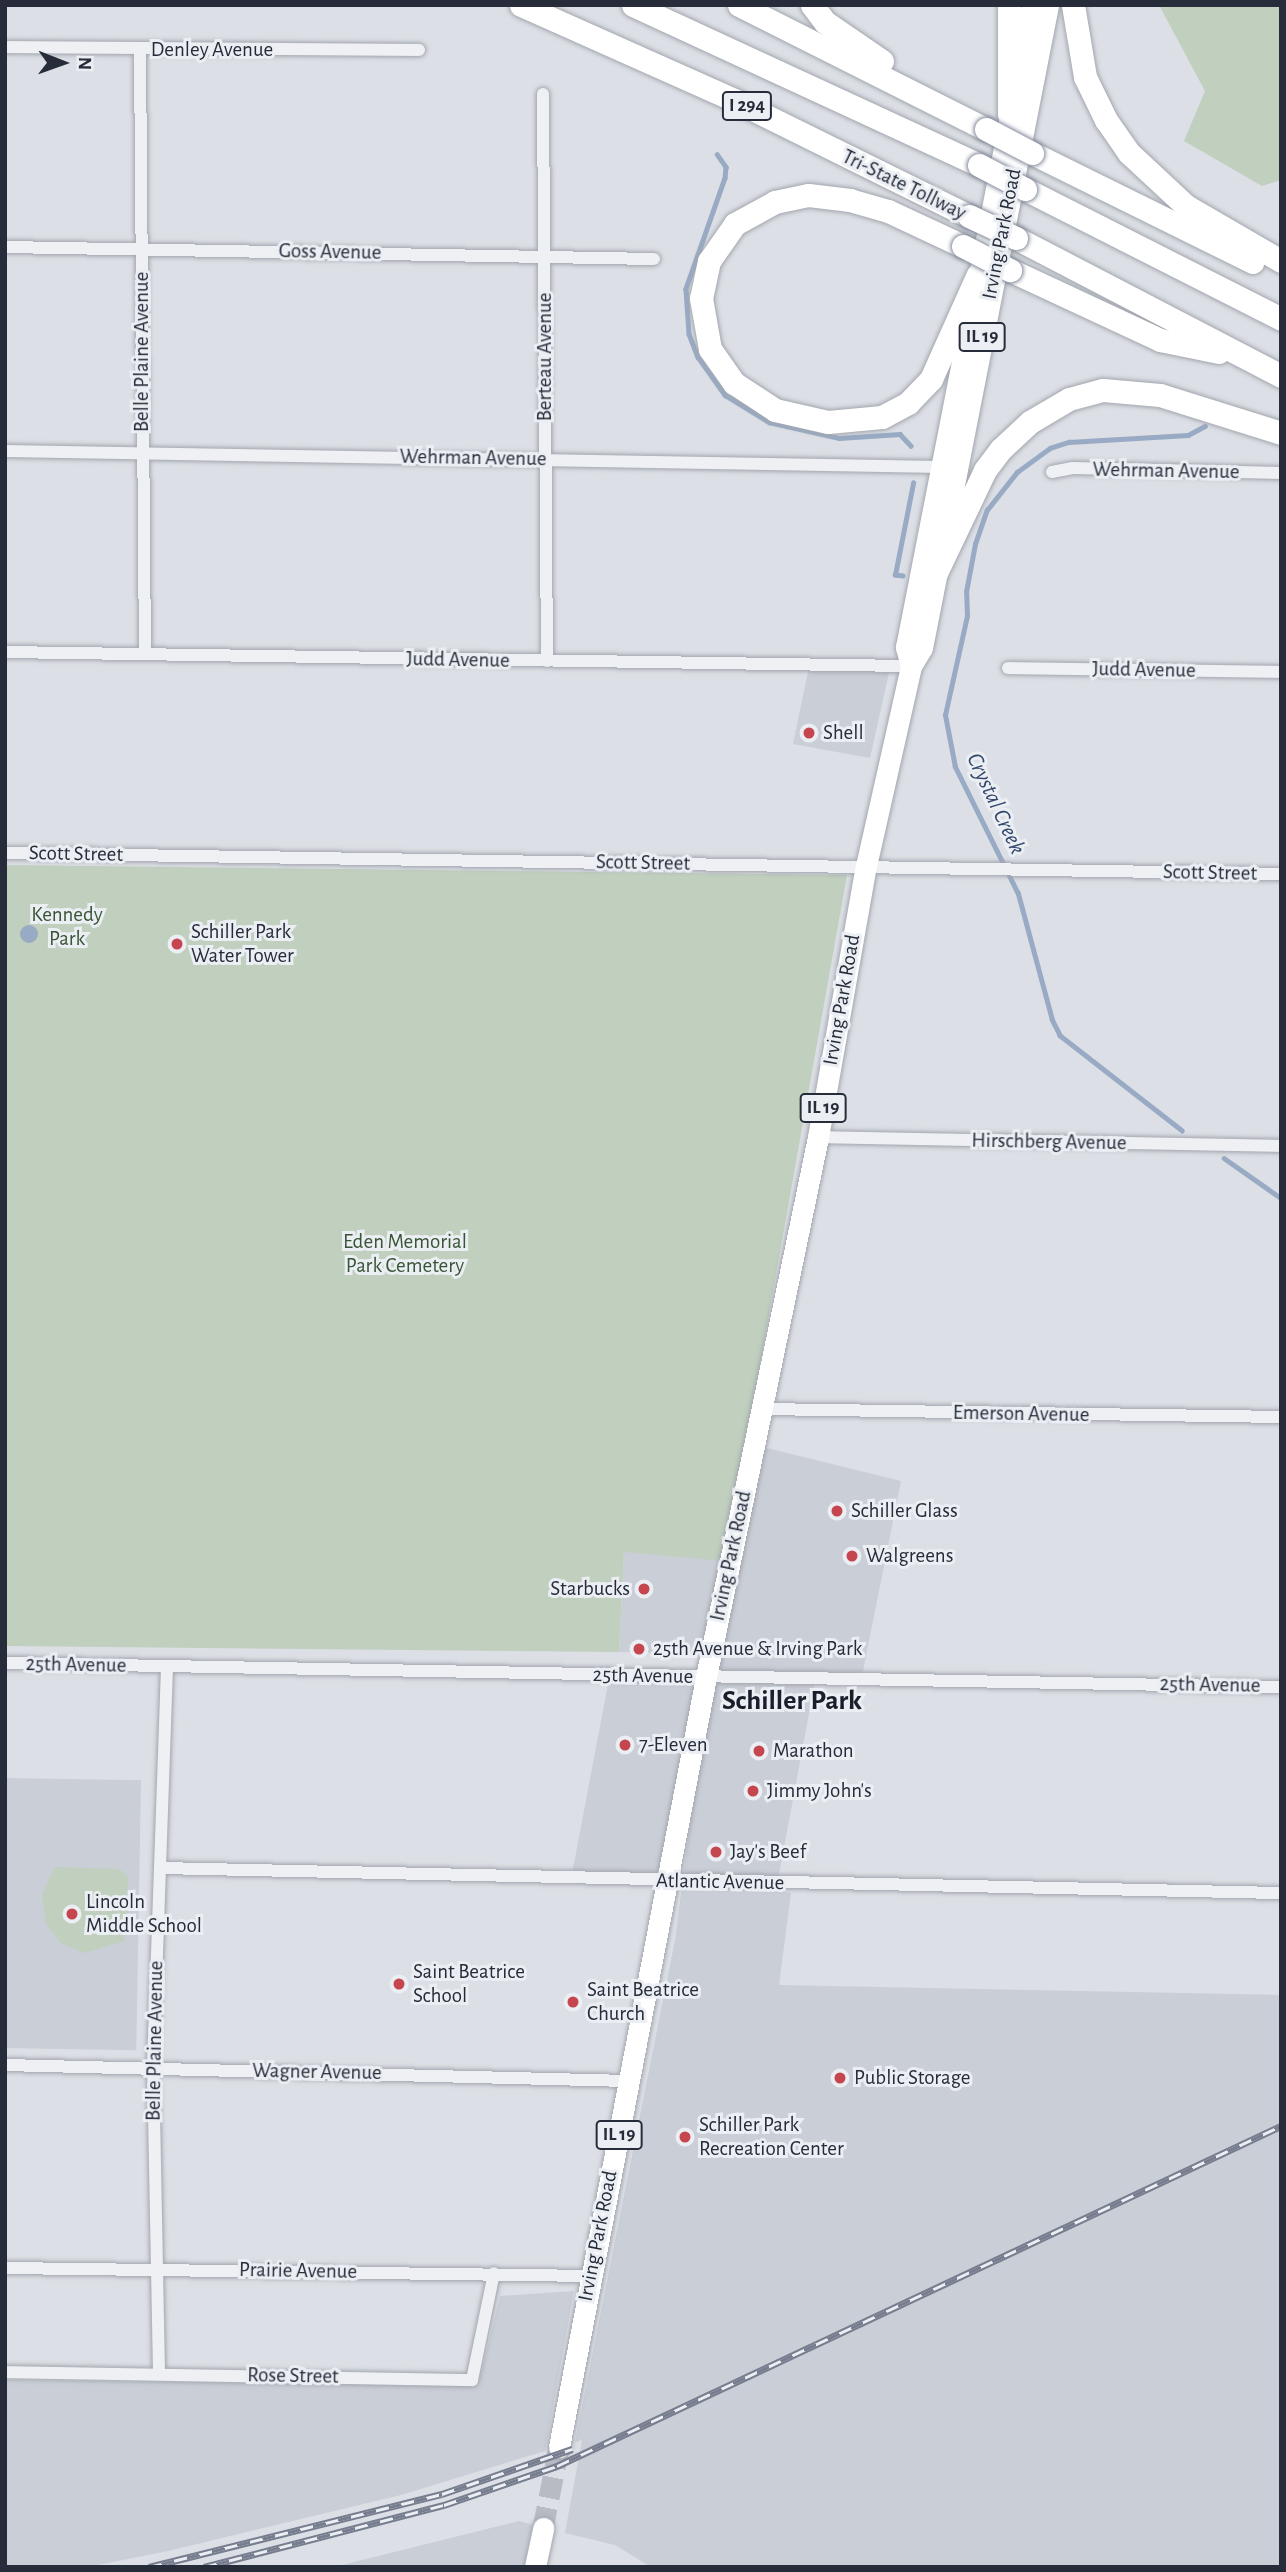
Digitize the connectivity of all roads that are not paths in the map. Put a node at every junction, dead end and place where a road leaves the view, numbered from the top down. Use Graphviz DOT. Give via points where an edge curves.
graph roads {
  1 [pos="633,5"];
  2 [pos="739,5"];
  3 [pos="812,5"];
  4 [pos="1009,5"];
  5 [pos="1032,5"];
  6 [pos="1048,5"];
  7 [pos="1073,5"];
  8 [pos="522,6"];
  9 [pos="5,47"];
  10 [pos="140,50"];
  11 [pos="419,50"];
  12 [pos="543,94"];
  13 [pos="994,122"];
  14 [pos="5,247"];
  15 [pos="141,248"];
  16 [pos="544,257"];
  17 [pos="654,259"];
  18 [pos="1281,261"];
  19 [pos="977,276"];
  20 [pos="1281,276"];
  21 [pos="1281,319"];
  22 [pos="1246,358"];
  23 [pos="1281,376"];
  24 [pos="1281,433"];
  25 [pos="5,451"];
  26 [pos="143,453"];
  27 [pos="545,459"];
  28 [pos="941,467"];
  29 [pos="1052,472"];
  30 [pos="1281,474"];
  31 [pos="935,575"];
  32 [pos="5,652"];
  33 [pos="145,654"];
  34 [pos="547,662"];
  35 [pos="911,666"];
  36 [pos="1008,668"];
  37 [pos="1281,672"];
  38 [pos="5,853"];
  39 [pos="866,866"];
  40 [pos="1281,874"];
  41 [pos="818,1137"];
  42 [pos="1281,1146"];
  43 [pos="762,1409"];
  44 [pos="1281,1418"];
  45 [pos="5,1663"];
  46 [pos="167,1667"];
  47 [pos="706,1677"];
  48 [pos="1281,1687"];
  49 [pos="160,1868"];
  50 [pos="670,1881"];
  51 [pos="1281,1893"];
  52 [pos="5,2065"];
  53 [pos="153,2068"];
  54 [pos="629,2081"];
  55 [pos="5,2268"];
  56 [pos="157,2270"];
  57 [pos="494,2273"];
  58 [pos="590,2276"];
  59 [pos="5,2372"];
  60 [pos="159,2373"];
  61 [pos="559,2447"];
  62 [pos="543,2528"];
  63 [pos="535,2567"];
  1 -- 21 [label="highway, I 294, bridge" via="979,166"];
  2 -- 13 [label="highway"];
  3 -- 13 [label="highway" via="825,22 861,49"];
  4 -- 13 [label="highway"];
  5 -- 13 [label="main road, Irving Park Road / IL 19"];
  6 -- 31 [label="main road, Irving Park Road / IL 19"];
  7 -- 18 [label="highway" via="1085,77 1129,153 1186,206"];
  8 -- 22 [label="highway, Tri-State Tollway / I 294, bridge" via="734,100"];
  9 -- 10 [label="street, Denley Avenue"];
  10 -- 11 [label="street, Denley Avenue"];
  10 -- 15 [label="street, Belle Plaine Avenue"];
  12 -- 16 [label="street, Berteau Avenue"];
  13 -- 19 [label="main road, Irving Park Road / IL 19"];
  13 -- 20 [label="highway, bridge" via="1033,149"];
  14 -- 15 [label="street, Goss Avenue"];
  15 -- 16 [label="street, Goss Avenue"];
  15 -- 26 [label="street, Belle Plaine Avenue"];
  16 -- 17 [label="street, Goss Avenue"];
  16 -- 27 [label="street, Berteau Avenue"];
  19 -- 22 [label="highway, bridge" via="931,379 908,403 882,417 828,422 775,410 734,383 710,349 701,298 709,261 735,224 775,202 808,195 888,211 1160,340"];
  19 -- 28 [label="main road, Irving Park Road / IL 19"];
  22 -- 23 [label="highway, Tri-State Tollway / I 294"];
  24 -- 31 [label="highway" via="1160,395 1103,390 1069,399 1030,422 985,470"];
  25 -- 26 [label="street, Wehrman Avenue"];
  26 -- 27 [label="street, Wehrman Avenue"];
  26 -- 33 [label="street, Belle Plaine Avenue"];
  27 -- 28 [label="street, Wehrman Avenue"];
  27 -- 34 [label="street, Berteau Avenue"];
  28 -- 35 [label="main road, Irving Park Road / IL 19" via="906,647"];
  29 -- 30 [label="street, Wehrman Avenue" via="1073,468"];
  31 -- 35 [label="main road, Irving Park Road / IL 19" via="922,648"];
  32 -- 33 [label="street, Judd Avenue"];
  33 -- 34 [label="street, Judd Avenue"];
  34 -- 35 [label="street, Judd Avenue"];
  35 -- 39 [label="main road, Irving Park Road / IL 19"];
  36 -- 37 [label="street, Judd Avenue"];
  38 -- 39 [label="street, Scott Street"];
  39 -- 40 [label="street, Scott Street"];
  39 -- 41 [label="main road, Irving Park Road / IL 19"];
  41 -- 42 [label="street, Hirschberg Avenue"];
  41 -- 43 [label="main road, Irving Park Road / IL 19"];
  43 -- 44 [label="street, Emerson Avenue"];
  43 -- 47 [label="main road, Irving Park Road / IL 19"];
  45 -- 46 [label="street, 25th Avenue"];
  46 -- 47 [label="street, 25th Avenue"];
  46 -- 49 [label="street, Belle Plaine Avenue"];
  47 -- 48 [label="street, 25th Avenue"];
  47 -- 50 [label="main road, Irving Park Road / IL 19"];
  49 -- 50 [label="street, Atlantic Avenue"];
  49 -- 53 [label="street, Belle Plaine Avenue"];
  50 -- 51 [label="street, Atlantic Avenue"];
  50 -- 54 [label="main road, Irving Park Road / IL 19"];
  52 -- 53 [label="street, Wagner Avenue"];
  53 -- 54 [label="street, Wagner Avenue"];
  53 -- 56 [label="street, Belle Plaine Avenue"];
  54 -- 58 [label="main road, Irving Park Road / IL 19"];
  55 -- 56 [label="street, Prairie Avenue"];
  56 -- 57 [label="street, Prairie Avenue"];
  56 -- 60 [label="street, Belle Plaine Avenue"];
  57 -- 58 [label="street, Prairie Avenue"];
  57 -- 60 [label="street, Rose Street" via="472,2380"];
  58 -- 61 [label="main road, Irving Park Road / IL 19"];
  59 -- 60 [label="street, Rose Street"];
  62 -- 63 [label="main road"];
}
